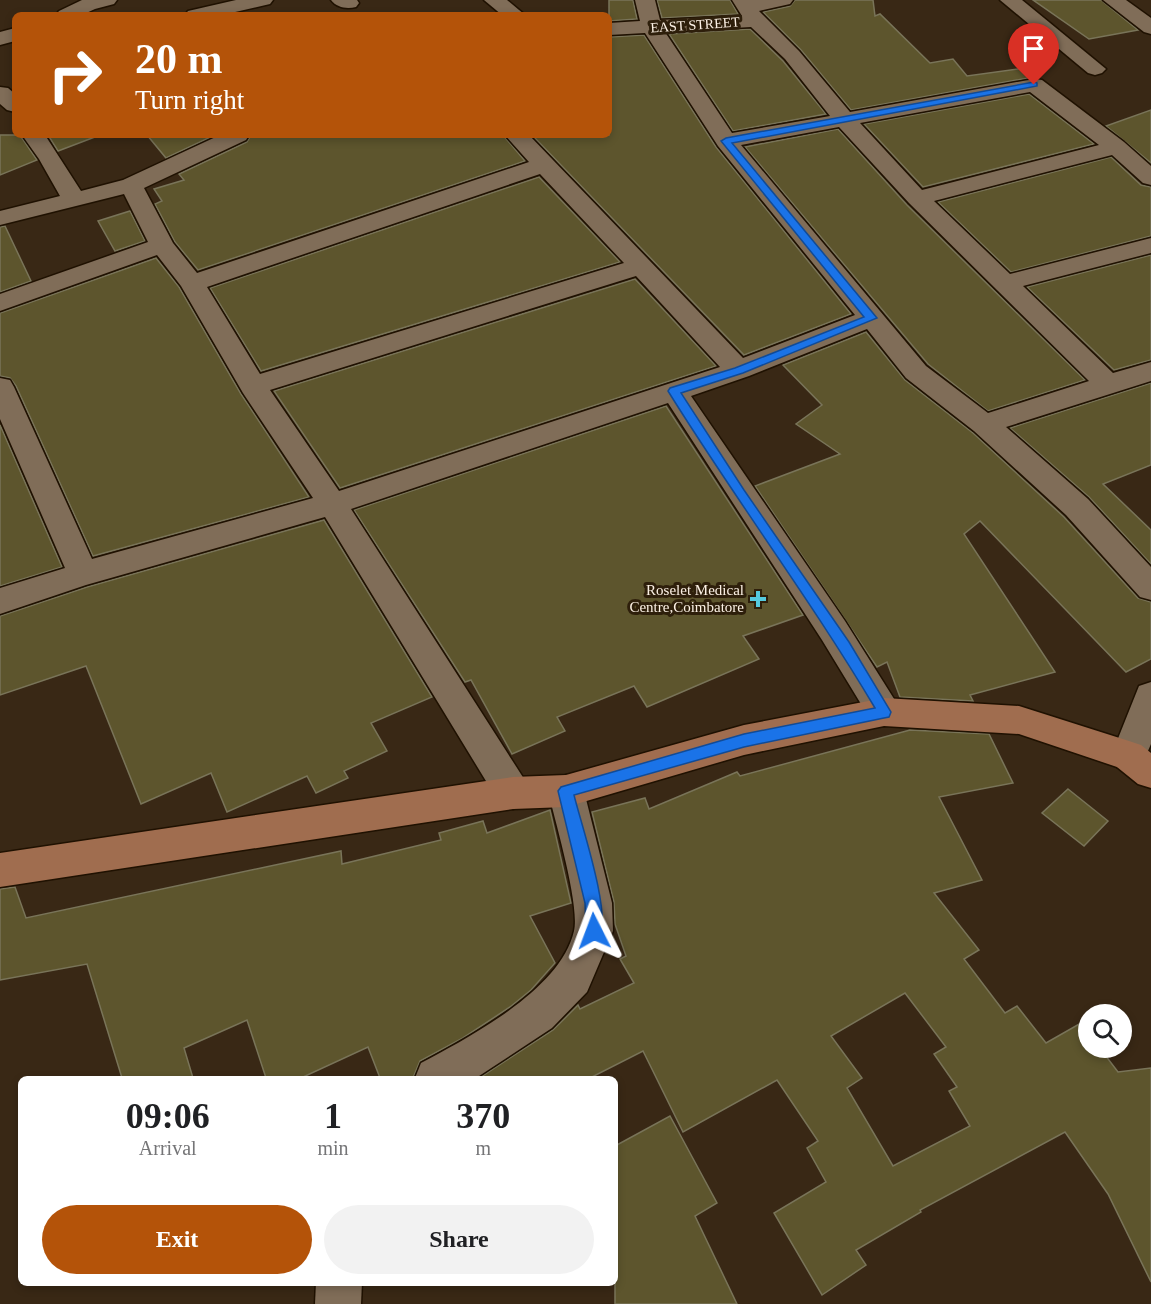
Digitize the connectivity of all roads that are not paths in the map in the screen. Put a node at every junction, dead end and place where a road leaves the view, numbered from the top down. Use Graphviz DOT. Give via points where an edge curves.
graph roads {
  1 [pos="107,0"];
  2 [pos="263,0"];
  3 [pos="494,0"];
  4 [pos="645,0"];
  5 [pos="783,0"];
  6 [pos="1010,0"];
  7 [pos="1113,0"];
  8 [pos="748,10"];
  9 [pos="77,12"];
  10 [pos="209,12"];
  11 [pos="511,12"];
  12 [pos="652,28"];
  13 [pos="1151,28"];
  14 [pos="612,29"];
  15 [pos="1095,69"];
  16 [pos="0,93"];
  17 [pos="12,103"];
  18 [pos="844,119"];
  19 [pos="35,138"];
  20 [pos="232,138"];
  21 [pos="519,138"];
  22 [pos="726,141"];
  23 [pos="1116,147"];
  24 [pos="543,165"];
  25 [pos="1151,178"];
  26 [pos="131,185"];
  27 [pos="73,198"];
  28 [pos="917,198"];
  29 [pos="0,218"];
  30 [pos="162,245"];
  31 [pos="1151,245"];
  32 [pos="639,267"];
  33 [pos="192,283"];
  34 [pos="1004,283"];
  35 [pos="0,303"];
  36 [pos="871,318"];
  37 [pos="739,370"];
  38 [pos="1151,371"];
  39 [pos="1108,384"];
  40 [pos="253,386"];
  41 [pos="0,387"];
  42 [pos="674,391"];
  43 [pos="984,424"];
  44 [pos="332,504"];
  45 [pos="83,574"];
  46 [pos="1151,588"];
  47 [pos="0,601"];
  48 [pos="1151,696"];
  49 [pos="884,712"];
  50 [pos="1140,764"];
  51 [pos="566,791"];
  52 [pos="513,794"];
  53 [pos="0,870"];
  54 [pos="440,1076"];
  55 [pos="339,1286"];
  56 [pos="338,1304"];
  1 -- 9 [label="street"];
  2 -- 10 [label="street"];
  3 -- 11 [label="street"];
  4 -- 12 [label="street"];
  5 -- 8 [label="street, EAST STREET"];
  6 -- 15 [label="street"];
  7 -- 13 [label="street"];
  8 -- 12 [label="street, EAST STREET"];
  8 -- 18 [label="street" via="792,55"];
  12 -- 14 [label="street, EAST STREET"];
  12 -- 22 [label="street"];
  16 -- 17 [label="street"];
  18 -- 22 [label="street"];
  18 -- 23 [label="street" via="1034,85"];
  18 -- 28 [label="street"];
  19 -- 27 [label="street"];
  20 -- 26 [label="street"];
  21 -- 24 [label="street"];
  22 -- 36 [label="street"];
  23 -- 25 [label="street"];
  23 -- 28 [label="street"];
  24 -- 32 [label="street"];
  24 -- 33 [label="street"];
  26 -- 27 [label="street"];
  26 -- 30 [label="street"];
  27 -- 29 [label="street"];
  28 -- 34 [label="street"];
  30 -- 33 [label="street"];
  30 -- 35 [label="street"];
  31 -- 34 [label="street"];
  32 -- 37 [label="street"];
  32 -- 40 [label="street"];
  33 -- 40 [label="street"];
  34 -- 39 [label="street"];
  36 -- 37 [label="street"];
  36 -- 43 [label="street" via="916,372"];
  37 -- 42 [label="street"];
  38 -- 39 [label="street"];
  39 -- 43 [label="street"];
  40 -- 44 [label="street"];
  41 -- 45 [label="street"];
  42 -- 44 [label="street"];
  42 -- 49 [label="street" via="845,645"];
  43 -- 46 [label="street" via="1077,507"];
  44 -- 45 [label="street"];
  44 -- 52 [label="street"];
  45 -- 47 [label="street"];
  48 -- 50 [label="street"];
  49 -- 50 [label="street" via="1018,720"];
  49 -- 51 [label="street" via="744,740"];
  51 -- 52 [label="street"];
  51 -- 54 [label="street" via="593,903 594,931 573,978 538,1014"];
  52 -- 53 [label="street"];
  55 -- 56 [label="street"];
}
